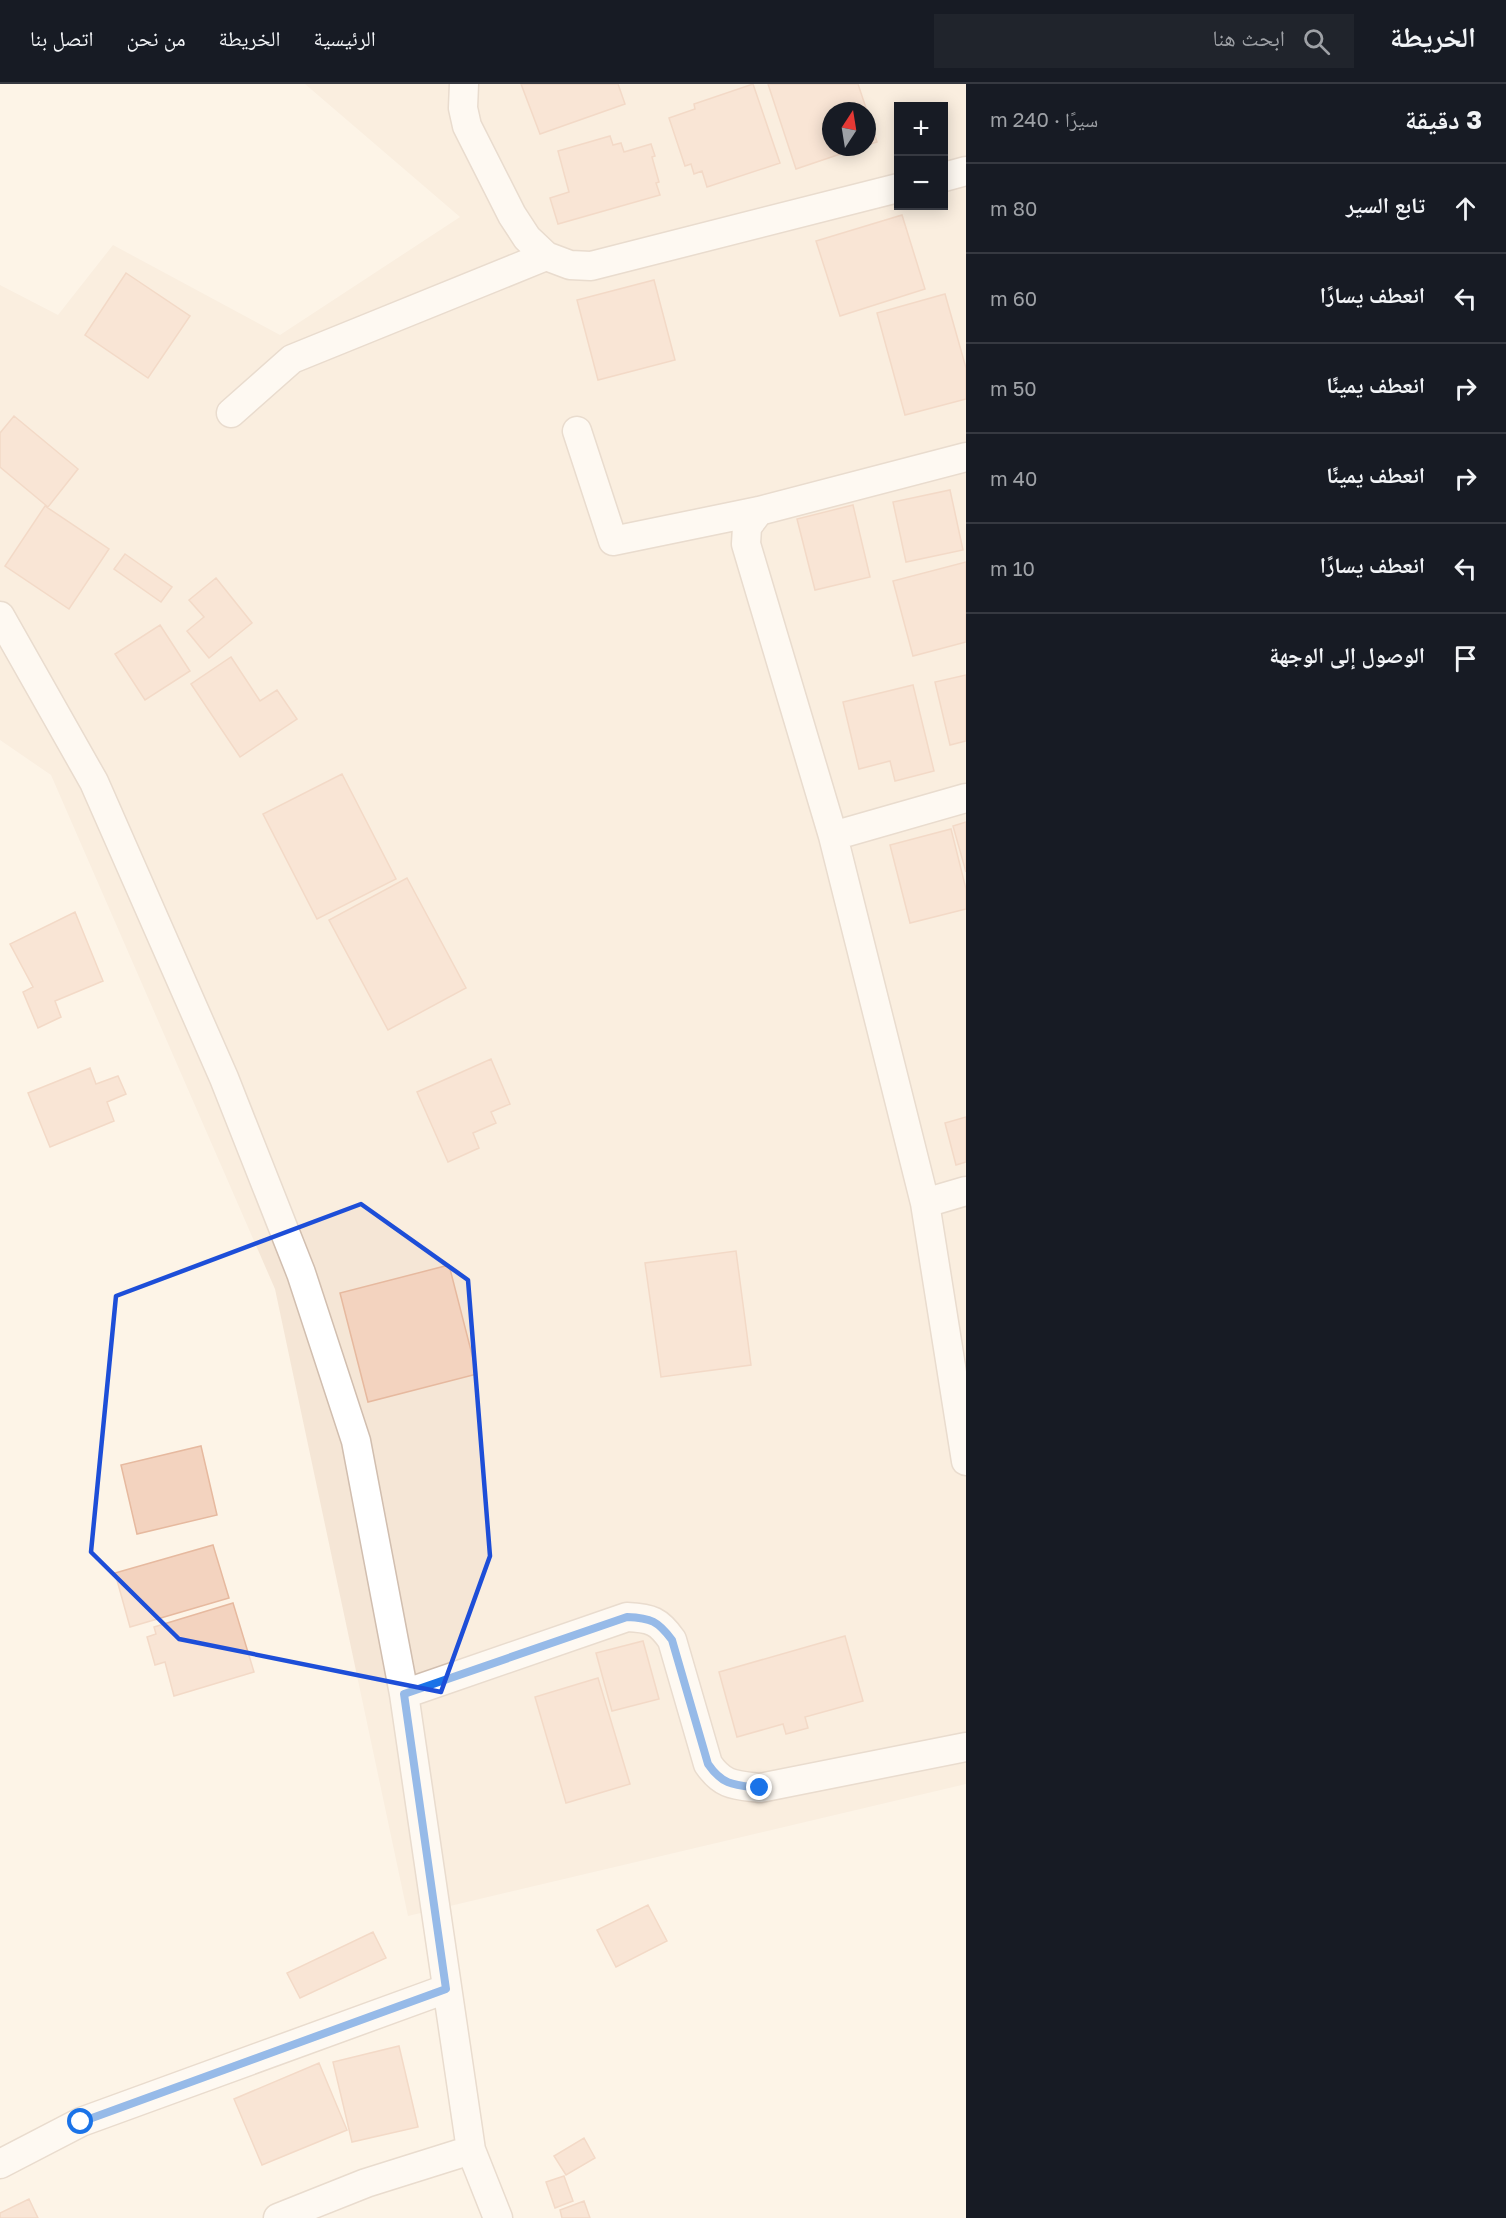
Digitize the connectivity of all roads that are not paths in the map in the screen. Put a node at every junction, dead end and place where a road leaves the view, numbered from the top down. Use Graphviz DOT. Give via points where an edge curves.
graph roads {
  1 [pos="461,88"];
  2 [pos="966,171"];
  3 [pos="948,176"];
  4 [pos="894,189"];
  5 [pos="546,256"];
  6 [pos="231,413"];
  7 [pos="578,430"];
  8 [pos="966,457"];
  9 [pos="759,512"];
  10 [pos="0,616"];
  11 [pos="966,798"];
  12 [pos="833,836"];
  13 [pos="966,1191"];
  14 [pos="925,1203"];
  15 [pos="966,1461"];
  16 [pos="404,1694"];
  17 [pos="966,1747"];
  18 [pos="446,1989"];
  19 [pos="471,2150"];
  20 [pos="0,2164"];
  21 [pos="278,2218"];
  22 [pos="498,2218"];
  1 -- 5 [label="street" via="467,126 527,238"];
  2 -- 3 [label="street"];
  4 -- 5 [label="street" via="591,266 570,265"];
  5 -- 6 [label="street" via="292,360"];
  7 -- 9 [label="street" via="613,541"];
  8 -- 9 [label="street"];
  9 -- 12 [label="street" via="747,527 746,544"];
  10 -- 16 [label="street" via="94,782 224,1078 301,1273 356,1441"];
  11 -- 12 [label="street"];
  12 -- 14 [label="street"];
  13 -- 14 [label="street"];
  14 -- 15 [label="street"];
  16 -- 17 [label="street" via="627,1617 644,1618 661,1625 672,1640 708,1764 716,1776 734,1785 760,1788"];
  16 -- 18 [label="street"];
  18 -- 19 [label="street"];
  18 -- 20 [label="street" via="81,2122"];
  19 -- 21 [label="street" via="366,2183"];
  19 -- 22 [label="street"];
}
